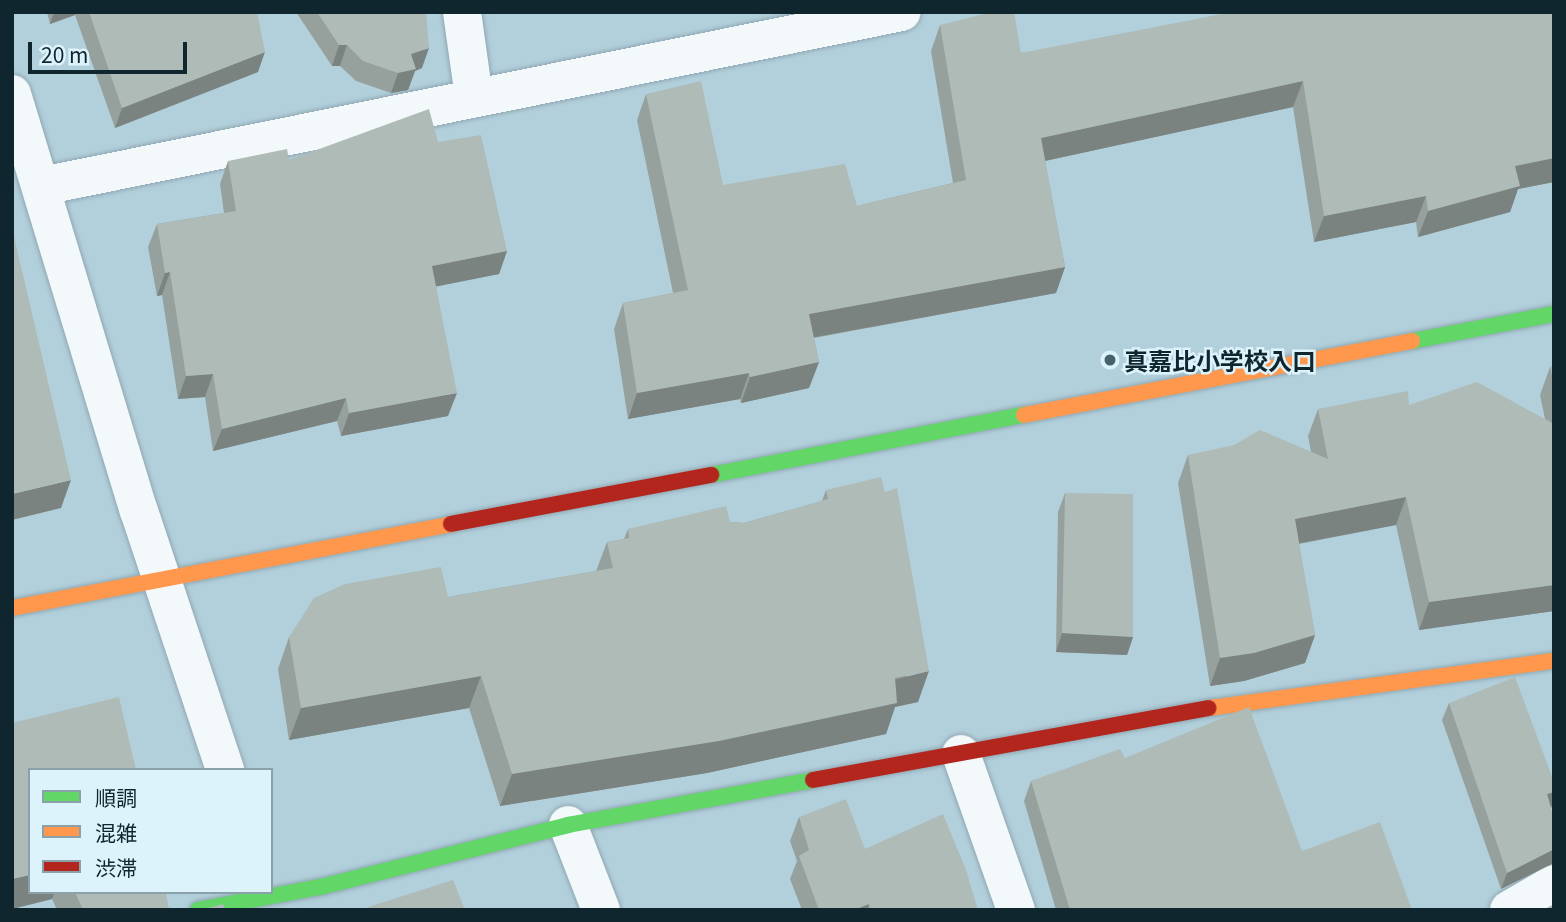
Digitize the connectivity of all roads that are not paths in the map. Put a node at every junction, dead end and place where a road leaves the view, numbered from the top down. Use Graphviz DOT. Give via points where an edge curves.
graph roads {
  1 [pos="463,12"];
  2 [pos="902,12"];
  3 [pos="821,20"];
  4 [pos="12,94"];
  5 [pos="474,96"];
  6 [pos="42,186"];
  7 [pos="1554,314"];
  8 [pos="161,579"];
  9 [pos="12,608"];
  10 [pos="1554,661"];
  11 [pos="961,754"];
  12 [pos="224,768"];
  13 [pos="568,825"];
  14 [pos="1554,884"];
  15 [pos="269,900"];
  16 [pos="198,910"];
  17 [pos="601,910"];
  18 [pos="1016,910"];
  19 [pos="1509,910"];
  1 -- 5 [label="street"];
  2 -- 3 [label="street"];
  3 -- 5 [label="street"];
  4 -- 6 [label="street"];
  5 -- 6 [label="street"];
  6 -- 8 [label="street"];
  7 -- 8 [label="street"];
  8 -- 9 [label="street"];
  8 -- 12 [label="street"];
  10 -- 11 [label="street" via="1202,709"];
  11 -- 13 [label="street"];
  11 -- 18 [label="street"];
  13 -- 15 [label="street"];
  13 -- 17 [label="street"];
  14 -- 19 [label="street"];
  15 -- 16 [label="street"];
}
